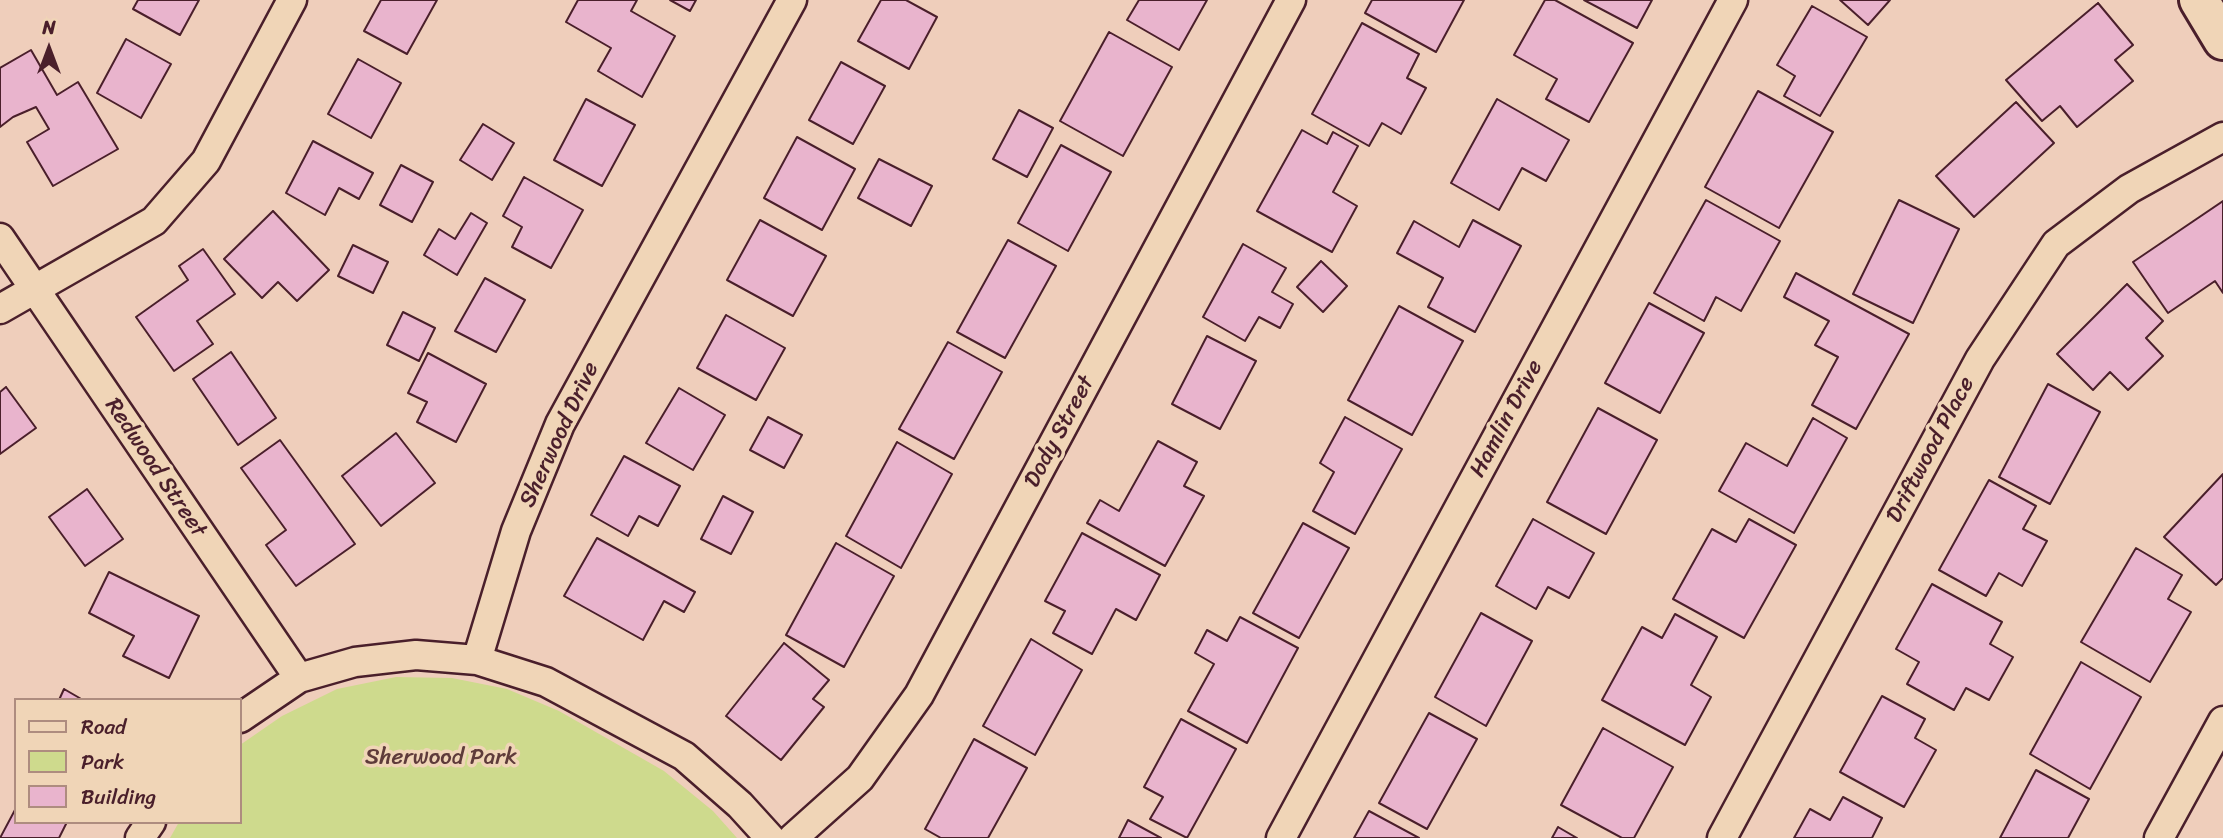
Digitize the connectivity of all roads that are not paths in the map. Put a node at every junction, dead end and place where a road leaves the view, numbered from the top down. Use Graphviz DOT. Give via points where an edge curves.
graph roads {
  1 [pos="292,0"];
  2 [pos="792,0"];
  3 [pos="1292,0"];
  4 [pos="1733,0"];
  5 [pos="2199,0"];
  6 [pos="2223,40"];
  7 [pos="2223,136"];
  8 [pos="0,238"];
  9 [pos="34,289"];
  10 [pos="0,309"];
  11 [pos="477,660"];
  12 [pos="299,678"];
  13 [pos="242,717"];
  14 [pos="2223,721"];
  15 [pos="770,838"];
  16 [pos="793,838"];
  17 [pos="1281,838"];
  18 [pos="1722,838"];
  19 [pos="2159,838"];
  1 -- 9 [label="street" via="206,161 154,221"];
  2 -- 11 [label="street, Sherwood Drive" via="561,424 516,531"];
  3 -- 16 [label="street, Dody Street" via="919,695 860,778"];
  4 -- 17 [label="street, Hamlin Drive"];
  5 -- 6 [label="main road"];
  7 -- 18 [label="street, Driftwood Place" via="2129,190 2056,244 1980,359"];
  8 -- 9 [label="street, Redwood Street"];
  9 -- 10 [label="street"];
  9 -- 12 [label="street, Redwood Street"];
  11 -- 12 [label="street" via="416,655 355,662"];
  11 -- 15 [label="street" via="546,682 684,756"];
  12 -- 13 [label="street"];
  14 -- 19 [label="street"];
}
